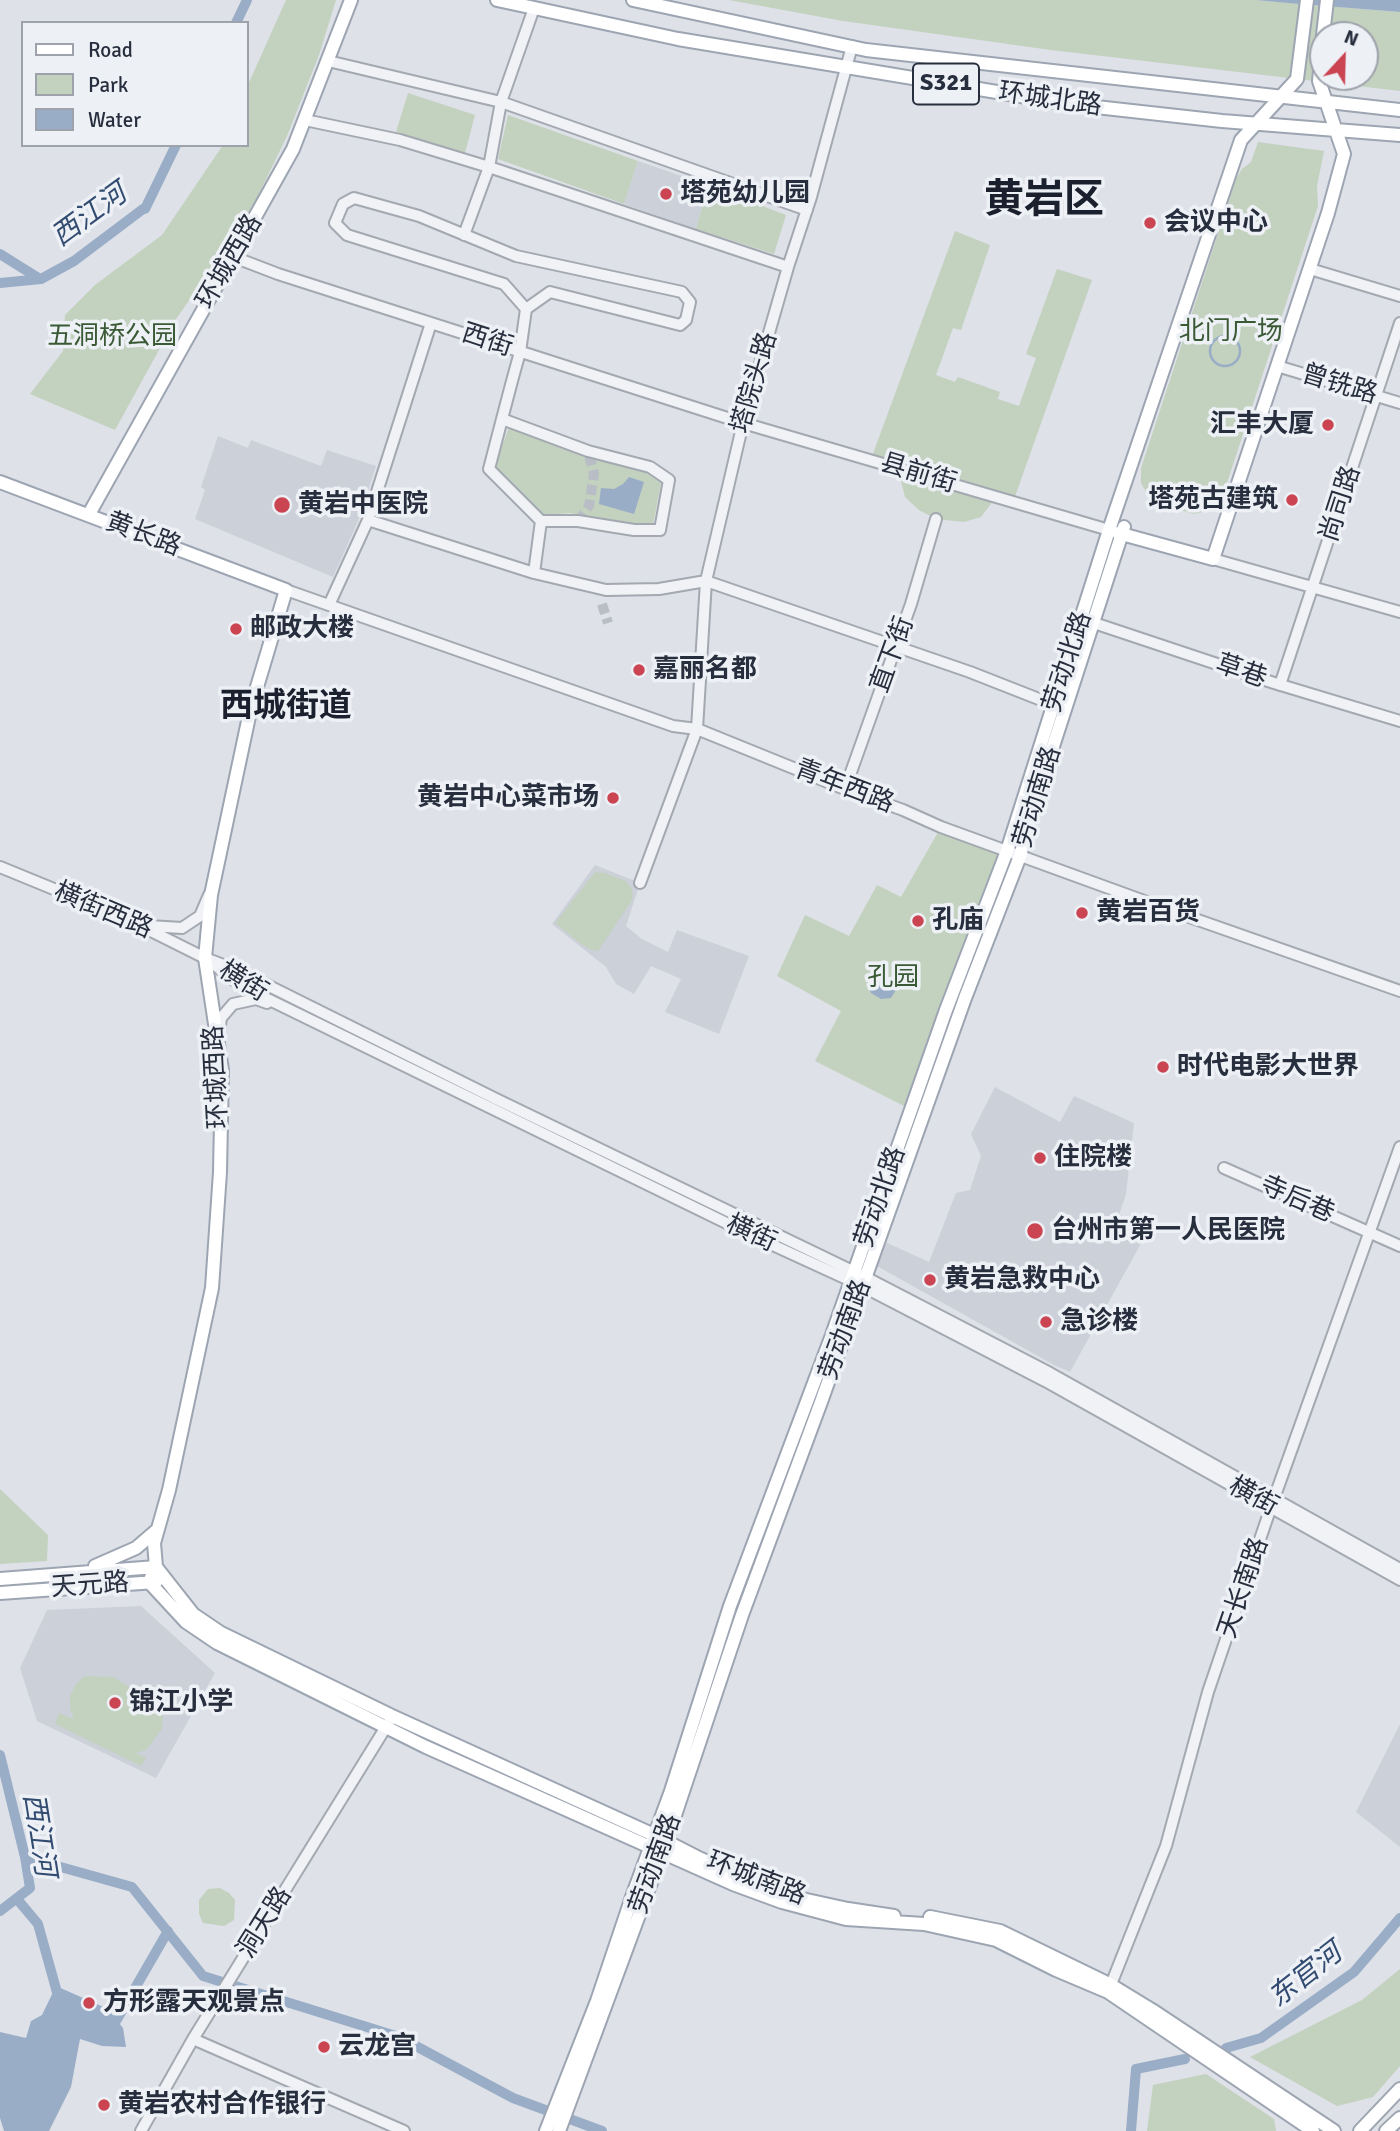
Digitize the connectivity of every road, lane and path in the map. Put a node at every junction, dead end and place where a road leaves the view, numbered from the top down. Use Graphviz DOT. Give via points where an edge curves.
graph roads {
  1 [pos="351,0"];
  2 [pos="497,0"];
  3 [pos="633,0"];
  4 [pos="1307,0"];
  5 [pos="1327,0"];
  6 [pos="534,8"];
  7 [pos="1325,21"];
  8 [pos="852,46"];
  9 [pos="328,61"];
  10 [pos="846,68"];
  11 [pos="1323,91"];
  12 [pos="1280,96"];
  13 [pos="1326,100"];
  14 [pos="501,102"];
  15 [pos="1400,110"];
  16 [pos="305,120"];
  17 [pos="1254,124"];
  18 [pos="1336,129"];
  19 [pos="1400,135"];
  20 [pos="489,167"];
  21 [pos="807,210"];
  22 [pos="464,234"];
  23 [pos="231,256"];
  24 [pos="788,267"];
  25 [pos="1310,269"];
  26 [pos="1400,296"];
  27 [pos="526,309"];
  28 [pos="431,323"];
  29 [pos="1400,323"];
  30 [pos="520,352"];
  31 [pos="1277,366"];
  32 [pos="1376,396"];
  33 [pos="1400,403"];
  34 [pos="502,419"];
  35 [pos="743,423"];
  36 [pos="0,482"];
  37 [pos="89,514"];
  38 [pos="936,519"];
  39 [pos="368,520"];
  40 [pos="541,521"];
  41 [pos="1117,529"];
  42 [pos="1214,556"];
  43 [pos="534,573"];
  44 [pos="706,580"];
  45 [pos="1313,587"];
  46 [pos="286,590"];
  47 [pos="606,590"];
  48 [pos="602,604"];
  49 [pos="329,605"];
  50 [pos="1400,612"];
  51 [pos="1088,621"];
  52 [pos="896,647"];
  53 [pos="1280,685"];
  54 [pos="1054,705"];
  55 [pos="1400,721"];
  56 [pos="697,729"];
  57 [pos="845,789"];
  58 [pos="1007,851"];
  59 [pos="1020,856"];
  60 [pos="0,867"];
  61 [pos="214,882"];
  62 [pos="640,883"];
  63 [pos="136,923"];
  64 [pos="205,958"];
  65 [pos="1400,991"];
  66 [pos="291,1009"];
  67 [pos="218,1042"];
  68 [pos="544,1128"];
  69 [pos="1400,1147"];
  70 [pos="1224,1168"];
  71 [pos="1370,1233"];
  72 [pos="1400,1246"];
  73 [pos="858,1279"];
  74 [pos="1273,1502"];
  75 [pos="158,1530"];
  76 [pos="156,1567"];
  77 [pos="1400,1569"];
  78 [pos="64,1574"];
  79 [pos="6,1578"];
  80 [pos="1400,1580"];
  81 [pos="167,1581"];
  82 [pos="149,1582"];
  83 [pos="6,1592"];
  84 [pos="389,1722"];
  85 [pos="658,1844"];
  86 [pos="1110,1989"];
  87 [pos="193,2039"];
  88 [pos="1400,2089"];
  89 [pos="1400,2118"];
  90 [pos="553,2130"];
  91 [pos="141,2131"];
  92 [pos="404,2131"];
  93 [pos="1313,2131"];
  94 [pos="1334,2131"];
  95 [pos="1360,2131"];
  96 [pos="1386,2131"];
  1 -- 9 [label="main road, 环城西路"];
  2 -- 6 [label="main road, 环城北路 / S321"];
  3 -- 8 [label="main road, 环城北路 / S321"];
  4 -- 12 [label="main road, 劳动北路" via="1297,79"];
  5 -- 7 [label="main road"];
  6 -- 10 [label="main road, 环城北路 / S321"];
  6 -- 14 [label="street"];
  8 -- 10 [label="street, 塔院头路"];
  8 -- 12 [label="main road, 环城北路 / S321"];
  9 -- 14 [label="street"];
  9 -- 16 [label="main road, 环城西路"];
  10 -- 17 [label="main road, 环城北路 / S321" via="1069,104"];
  10 -- 21 [label="street, 塔院头路"];
  11 -- 13 [label="main road"];
  12 -- 13 [label="main road, 环城北路 / S321"];
  12 -- 17 [label="main road, 劳动北路"];
  13 -- 15 [label="main road, 环城北路 / S321"];
  13 -- 18 [label="main road"];
  14 -- 20 [label="street"];
  14 -- 21 [label="street"];
  16 -- 20 [label="street" via="400,140"];
  16 -- 23 [label="main road, 环城西路" via="257,216"];
  17 -- 18 [label="main road, 环城北路 / S321"];
  17 -- 41 [label="main road, 劳动北路" via="1241,140"];
  18 -- 19 [label="main road, 环城北路 / S321"];
  18 -- 25 [label="main road" via="1344,154"];
  20 -- 22 [label="street"];
  20 -- 24 [label="street"];
  21 -- 24 [label="street, 塔院头路"];
  22 -- 27 [label="street" via="354,198 343,204 335,223 347,235 504,284"];
  22 -- 27 [label="street" via="516,256 682,292 690,302 686,320 680,325 550,292"];
  23 -- 28 [label="street, 西街"];
  23 -- 37 [label="main road, 环城西路"];
  24 -- 35 [label="street, 塔院头路"];
  25 -- 26 [label="street"];
  25 -- 31 [label="main road"];
  27 -- 30 [label="street"];
  28 -- 30 [label="street, 西街"];
  28 -- 39 [label="street"];
  29 -- 32 [label="street, 尚司路"];
  30 -- 34 [label="street"];
  30 -- 35 [label="street, 西街"];
  31 -- 32 [label="street, 曾铣路"];
  31 -- 42 [label="main road"];
  32 -- 33 [label="street, 曾铣路"];
  32 -- 45 [label="street, 尚司路"];
  34 -- 40 [label="street" via="489,469"];
  34 -- 40 [label="street" via="587,451 650,467 669,480 660,530"];
  35 -- 41 [label="street, 县前街"];
  35 -- 44 [label="street, 塔院头路"];
  36 -- 37 [label="main road, 黄长路"];
  37 -- 46 [label="main road, 黄长路"];
  38 -- 52 [label="street, 直下街"];
  39 -- 43 [label="street"];
  39 -- 49 [label="street"];
  40 -- 43 [label="street"];
  41 -- 42 [label="main road, 县前街"];
  41 -- 51 [label="main road, 劳动北路"];
  42 -- 45 [label="street, 县前街"];
  43 -- 47 [label="street"];
  44 -- 47 [label="street" via="660,589"];
  44 -- 52 [label="street"];
  44 -- 56 [label="street, 塔院头路"];
  45 -- 50 [label="street, 县前街"];
  45 -- 53 [label="street, 尚司路"];
  46 -- 49 [label="street, 青年西路"];
  46 -- 61 [label="main road, 环城西路" via="251,707"];
  47 -- 48 [label="street"];
  49 -- 56 [label="street, 青年西路" via="673,726"];
  51 -- 53 [label="street, 草巷"];
  51 -- 54 [label="main road, 劳动北路"];
  51 -- 59 [label="main road, 劳动南路"];
  52 -- 54 [label="street"];
  52 -- 57 [label="street, 直下街"];
  53 -- 55 [label="street, 草巷"];
  54 -- 58 [label="main road, 劳动北路"];
  56 -- 57 [label="street, 青年西路"];
  56 -- 62 [label="street, 塔院头路"];
  57 -- 58 [label="street, 青年西路"];
  58 -- 59 [label="street, 青年西路"];
  58 -- 73 [label="main road, 劳动北路" via="946,1010"];
  59 -- 65 [label="street, 青年西路"];
  59 -- 73 [label="main road, 劳动南路"];
  60 -- 63 [label="street, 横街西路"];
  61 -- 63 [label="street" via="200,916 182,929"];
  61 -- 64 [label="main road, 环城西路"];
  63 -- 64 [label="street, 横街西路"];
  64 -- 66 [label="street, 横街" via="243,987"];
  64 -- 67 [label="main road, 环城西路"];
  64 -- 68 [label="street, 横街" via="239,971"];
  66 -- 67 [label="street" via="256,999 233,1004 221,1018"];
  66 -- 68 [label="street, 横街"];
  67 -- 75 [label="main road, 环城西路" via="222,1070 220,1159 212,1288"];
  68 -- 73 [label="street, 横街"];
  69 -- 71 [label="street, 天长南路"];
  70 -- 71 [label="street, 寺后巷"];
  71 -- 72 [label="street, 寺后巷"];
  71 -- 74 [label="street, 天长南路"];
  73 -- 74 [label="street, 横街"];
  73 -- 85 [label="main road, 劳动南路"];
  74 -- 77 [label="street, 横街"];
  74 -- 80 [label="street, 横街"];
  74 -- 86 [label="street, 天长南路" via="1208,1692 1166,1846"];
  75 -- 76 [label="main road, 环城西路"];
  75 -- 78 [label="main road" via="103,1565"];
  76 -- 78 [label="main road, 天元路"];
  76 -- 81 [label="main road, 环城南路"];
  76 -- 82 [label="main road"];
  78 -- 79 [label="main road, 天元路"];
  81 -- 82 [label="main road, 天元路"];
  81 -- 84 [label="main road, 环城南路" via="192,1614 221,1633"];
  82 -- 83 [label="main road, 天元路"];
  82 -- 84 [label="main road" via="186,1622 217,1643"];
  84 -- 85 [label="main road, 环城南路"];
  84 -- 87 [label="street, 洞天路"];
  85 -- 86 [label="main road, 环城南路" via="793,1896 848,1909 927,1916 1000,1931"];
  85 -- 90 [label="main road, 劳动南路"];
  86 -- 93 [label="main road"];
  86 -- 94 [label="main road, 环城南路" via="1174,2024"];
  87 -- 91 [label="street, 洞天路"];
  87 -- 92 [label="street"];
  88 -- 95 [label="main road"];
  89 -- 96 [label="main road"];
}
